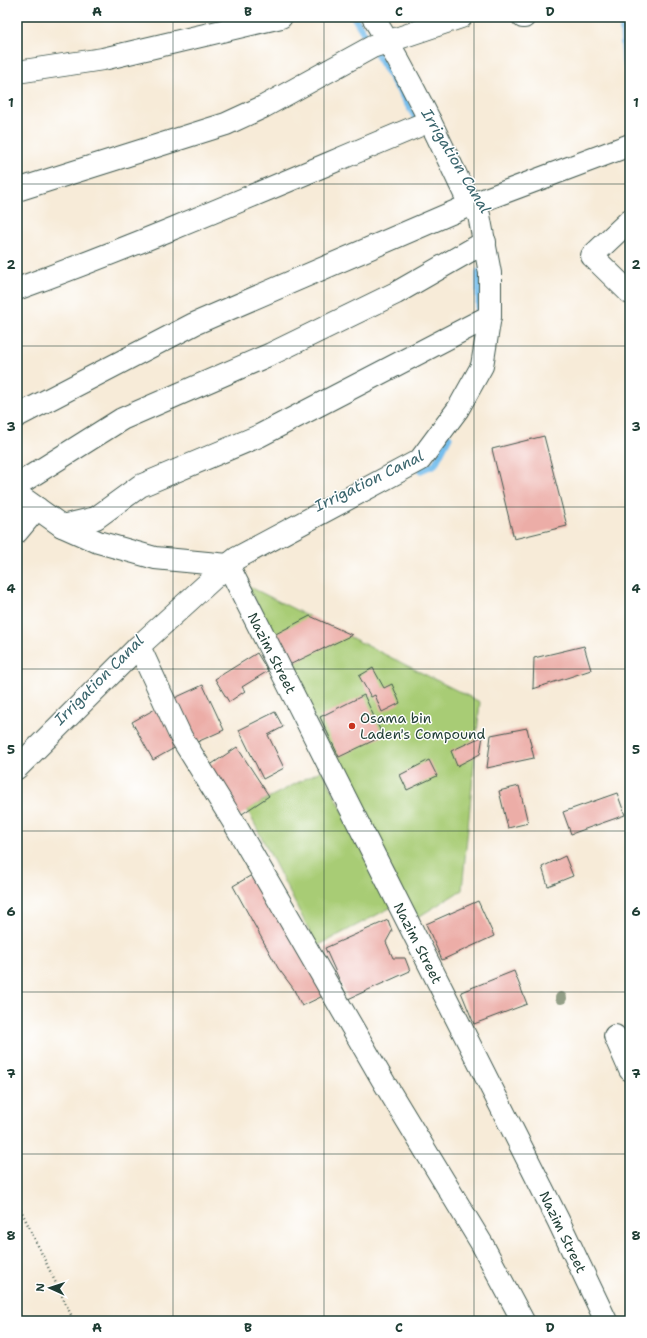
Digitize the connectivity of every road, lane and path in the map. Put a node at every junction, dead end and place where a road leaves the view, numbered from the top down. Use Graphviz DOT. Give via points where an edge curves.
graph roads {
  1 [pos="281,17"];
  2 [pos="374,17"];
  3 [pos="461,17"];
  4 [pos="388,42"];
  5 [pos="17,72"];
  6 [pos="430,121"];
  7 [pos="630,145"];
  8 [pos="17,190"];
  9 [pos="470,205"];
  10 [pos="630,220"];
  11 [pos="485,242"];
  12 [pos="17,289"];
  13 [pos="630,293"];
  14 [pos="490,316"];
  15 [pos="17,416"];
  16 [pos="17,484"];
  17 [pos="17,494"];
  18 [pos="37,508"];
  19 [pos="62,526"];
  20 [pos="17,532"];
  21 [pos="228,565"];
  22 [pos="138,647"];
  23 [pos="17,768"];
  24 [pos="616,1036"];
  25 [pos="630,1070"];
  26 [pos="17,1202"];
  27 [pos="74,1321"];
  28 [pos="523,1321"];
  29 [pos="606,1321"];
  1 -- 5 [label="street" via="103,60"];
  2 -- 4 [label="street"];
  3 -- 4 [label="street"];
  4 -- 6 [label="street"];
  4 -- 8 [label="street" via="372,46 263,107 226,124"];
  6 -- 9 [label="street"];
  6 -- 12 [label="street" via="265,191"];
  7 -- 9 [label="street"];
  9 -- 11 [label="street" via="479,216"];
  9 -- 15 [label="street" via="194,324"];
  10 -- 13 [label="street" via="592,256"];
  11 -- 14 [label="street" via="490,273"];
  11 -- 16 [label="street" via="396,293 271,354 122,420"];
  14 -- 19 [label="street" via="259,436 140,486 96,518"];
  14 -- 21 [label="street" via="482,366 458,409 420,460"];
  17 -- 18 [label="street"];
  18 -- 19 [label="street"];
  18 -- 20 [label="street"];
  19 -- 21 [label="street" via="98,542 155,558"];
  21 -- 22 [label="street"];
  21 -- 29 [label="street, Nazim Street" via="558,1220"];
  22 -- 23 [label="street"];
  22 -- 28 [label="street" via="182,737 385,1084 482,1244"];
  24 -- 25 [label="street"];
  26 -- 27 [label="path"];
}
